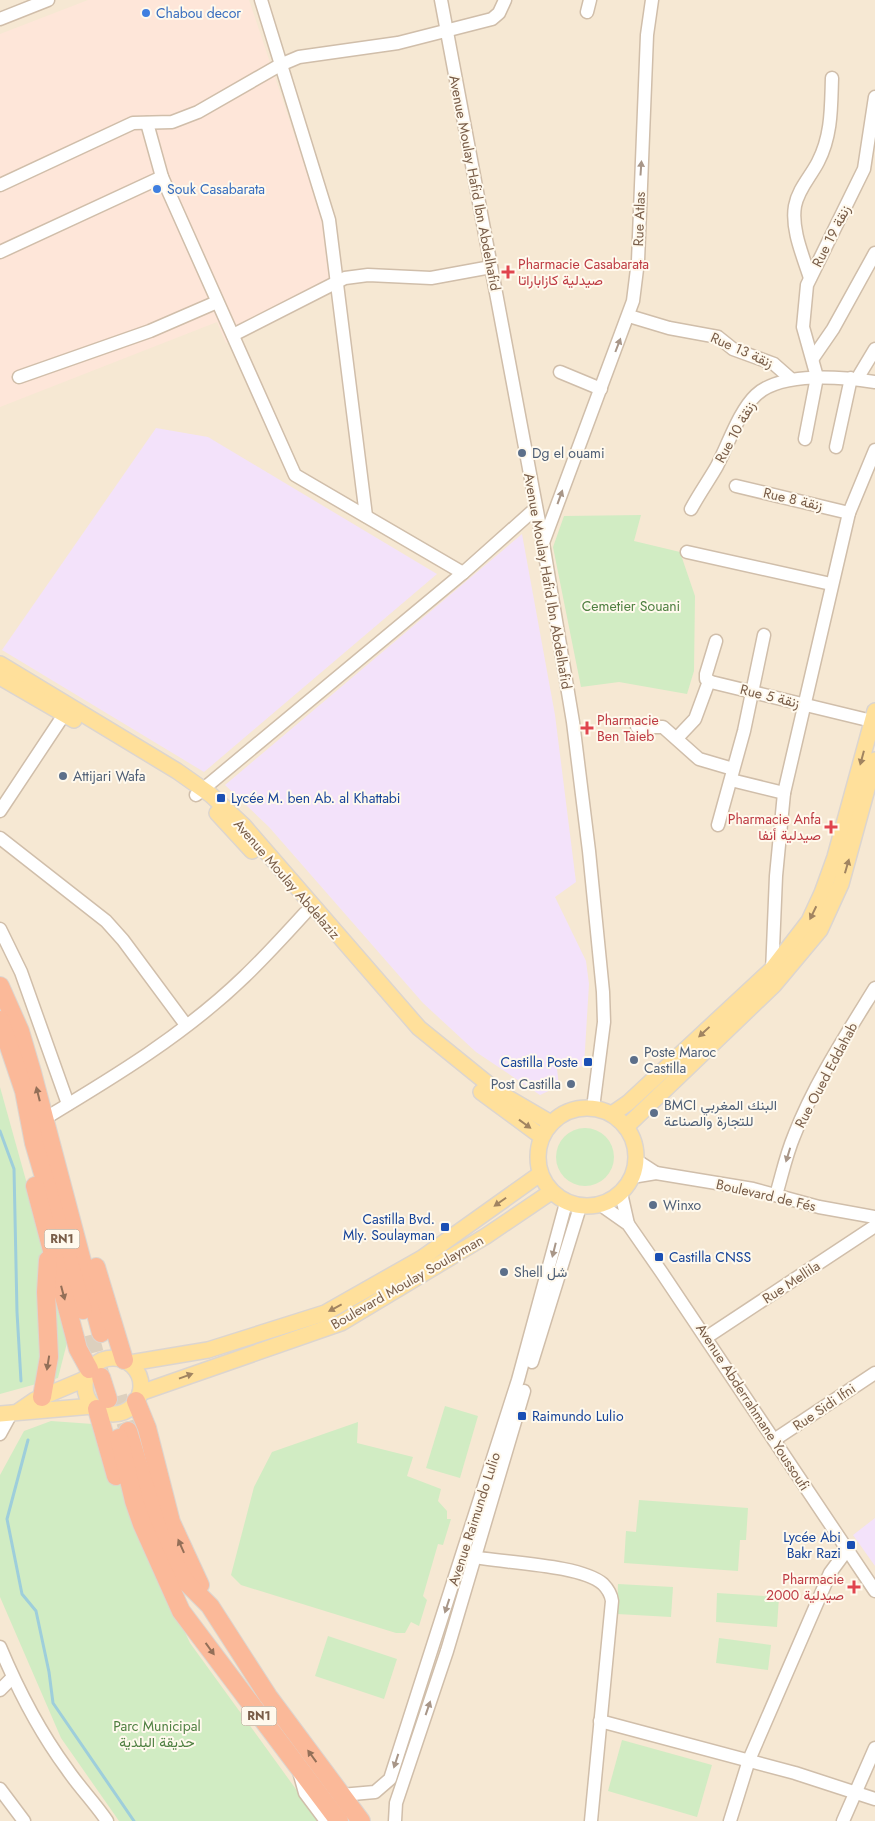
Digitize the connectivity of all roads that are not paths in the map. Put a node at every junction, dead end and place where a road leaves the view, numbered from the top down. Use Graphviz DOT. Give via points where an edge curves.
graph roads {
  1 [pos="48,0"];
  2 [pos="261,0"];
  3 [pos="441,0"];
  4 [pos="505,0"];
  5 [pos="652,0"];
  6 [pos="0,19"];
  7 [pos="447,32"];
  8 [pos="280,65"];
  9 [pos="832,78"];
  10 [pos="875,97"];
  11 [pos="147,123"];
  12 [pos="162,177"];
  13 [pos="0,185"];
  14 [pos="0,252"];
  15 [pos="875,254"];
  16 [pos="491,267"];
  17 [pos="810,278"];
  18 [pos="336,282"];
  19 [pos="217,302"];
  20 [pos="629,316"];
  21 [pos="233,335"];
  22 [pos="875,349"];
  23 [pos="813,358"];
  24 [pos="560,372"];
  25 [pos="19,377"];
  26 [pos="817,377"];
  27 [pos="791,379"];
  28 [pos="854,379"];
  29 [pos="875,382"];
  30 [pos="601,388"];
  31 [pos="805,439"];
  32 [pos="836,447"];
  33 [pos="875,450"];
  34 [pos="736,486"];
  35 [pos="536,508"];
  36 [pos="691,509"];
  37 [pos="849,513"];
  38 [pos="366,516"];
  39 [pos="543,543"];
  40 [pos="687,552"];
  41 [pos="463,573"];
  42 [pos="831,584"];
  43 [pos="764,636"];
  44 [pos="716,641"];
  45 [pos="0,664"];
  46 [pos="0,677"];
  47 [pos="709,681"];
  48 [pos="752,691"];
  49 [pos="804,704"];
  50 [pos="68,710"];
  51 [pos="874,716"];
  52 [pos="637,727"];
  53 [pos="677,738"];
  54 [pos="875,760"];
  55 [pos="732,774"];
  56 [pos="199,792"];
  57 [pos="784,793"];
  58 [pos="0,811"];
  59 [pos="718,825"];
  60 [pos="0,838"];
  61 [pos="305,913"];
  62 [pos="319,923"];
  63 [pos="0,929"];
  64 [pos="772,969"];
  65 [pos="774,985"];
  66 [pos="0,986"];
  67 [pos="875,988"];
  68 [pos="0,1020"];
  69 [pos="186,1025"];
  70 [pos="68,1104"];
  71 [pos="592,1108"];
  72 [pos="612,1114"];
  73 [pos="44,1118"];
  74 [pos="551,1123"];
  75 [pos="626,1127"];
  76 [pos="542,1137"];
  77 [pos="42,1142"];
  78 [pos="636,1160"];
  79 [pos="656,1173"];
  80 [pos="540,1174"];
  81 [pos="632,1177"];
  82 [pos="551,1192"];
  83 [pos="621,1193"];
  84 [pos="776,1195"];
  85 [pos="573,1205"];
  86 [pos="601,1205"];
  87 [pos="875,1217"];
  88 [pos="628,1224"];
  89 [pos="875,1226"];
  90 [pos="50,1245"];
  91 [pos="95,1334"];
  92 [pos="707,1337"];
  93 [pos="127,1362"];
  94 [pos="875,1373"];
  95 [pos="97,1375"];
  96 [pos="42,1397"];
  97 [pos="138,1397"];
  98 [pos="104,1403"];
  99 [pos="10,1413"];
  100 [pos="0,1434"];
  101 [pos="774,1440"];
  102 [pos="847,1550"];
  103 [pos="469,1556"];
  104 [pos="875,1591"];
  105 [pos="210,1606"];
  106 [pos="181,1610"];
  107 [pos="0,1647"];
  108 [pos="12,1678"];
  109 [pos="0,1690"];
  110 [pos="600,1720"];
  111 [pos="875,1748"];
  112 [pos="749,1760"];
  113 [pos="299,1770"];
  114 [pos="0,1789"];
  115 [pos="854,1791"];
  116 [pos="340,1795"];
  117 [pos="875,1799"];
  118 [pos="24,1821"];
  119 [pos="107,1821"];
  120 [pos="326,1821"];
  121 [pos="339,1821"];
  122 [pos="361,1821"];
  123 [pos="395,1821"];
  124 [pos="592,1821"];
  125 [pos="730,1821"];
  126 [pos="843,1821"];
  1 -- 6 [label="street"];
  2 -- 8 [label="street"];
  3 -- 7 [label="street, Avenue Moulay Hafid Ibn Abdelhafid"];
  4 -- 7 [label="street" via="492,19"];
  20 -- 5 [label="street, Rue Atlas, one-way" via="634,301 638,261 647,35"];
  7 -- 8 [label="street" via="299,57"];
  7 -- 16 [label="street, Avenue Moulay Hafid Ibn Abdelhafid"];
  8 -- 11 [label="street" via="198,112 172,122"];
  8 -- 18 [label="street" via="329,220"];
  9 -- 17 [label="street" via="828,138 798,195 794,210 796,230"];
  10 -- 17 [label="street, Rue 19 زنقة" via="864,169"];
  11 -- 12 [label="street"];
  11 -- 13 [label="street" via="134,123"];
  12 -- 14 [label="street"];
  12 -- 19 [label="street"];
  15 -- 23 [label="street"];
  16 -- 18 [label="street" via="431,278 368,275"];
  16 -- 35 [label="street, Avenue Moulay Hafid Ibn Abdelhafid"];
  17 -- 23 [label="street, Rue 19 زنقة" via="803,327"];
  18 -- 21 [label="street"];
  18 -- 38 [label="street"];
  19 -- 21 [label="street"];
  19 -- 25 [label="street" via="150,331"];
  20 -- 27 [label="street, Rue 13 زنقة" via="718,337 733,349 774,364"];
  30 -- 20 [label="street, Rue Atlas, one-way"];
  21 -- 38 [label="street" via="295,475"];
  22 -- 28 [label="street"];
  23 -- 26 [label="street, Rue 19 زنقة"];
  24 -- 30 [label="street"];
  26 -- 27 [label="street, Rue 10 زنقة"];
  26 -- 28 [label="street, Rue 10 زنقة"];
  26 -- 31 [label="street"];
  27 -- 36 [label="street, Rue 10 زنقة" via="761,391 753,398"];
  28 -- 29 [label="street, Rue 10 زنقة"];
  28 -- 32 [label="street"];
  39 -- 30 [label="street, Rue Atlas, one-way"];
  33 -- 37 [label="street"];
  34 -- 37 [label="street, Rue 8 زنقة"];
  35 -- 39 [label="street, Avenue Moulay Hafid Ibn Abdelhafid"];
  35 -- 41 [label="street"];
  37 -- 42 [label="street"];
  38 -- 41 [label="street"];
  39 -- 71 [label="street, Avenue Moulay Hafid Ibn Abdelhafid" via="573,722 602,970 604,1022"];
  40 -- 42 [label="street"];
  41 -- 56 [label="street"];
  42 -- 49 [label="street"];
  43 -- 48 [label="street"];
  44 -- 47 [label="street" via="706,674"];
  45 -- 50 [label="main road, Avenue Moulay Abdelaziz"];
  46 -- 50 [label="main road, Avenue Moulay Abdelaziz"];
  47 -- 48 [label="street, Rue 5 زنقة"];
  47 -- 53 [label="street" via="695,719"];
  48 -- 49 [label="street, Rue 5 زنقة"];
  48 -- 55 [label="street"];
  49 -- 51 [label="street, Rue 5 زنقة"];
  49 -- 57 [label="street"];
  50 -- 56 [label="main road, Avenue Moulay Abdelaziz"];
  50 -- 58 [label="street"];
  51 -- 64 [label="main road, one-way" via="822,893 808,921"];
  52 -- 53 [label="street" via="663,727"];
  53 -- 55 [label="street" via="686,750"];
  65 -- 54 [label="main road, one-way" via="815,936 831,909 841,884"];
  55 -- 57 [label="street"];
  55 -- 59 [label="street"];
  56 -- 61 [label="main road, Avenue Moulay Abdelaziz"];
  56 -- 62 [label="main road, Avenue Moulay Abdelaziz" via="243,825"];
  57 -- 64 [label="street"];
  60 -- 69 [label="street" via="106,921"];
  61 -- 62 [label="main road, Avenue Moulay Abdelaziz"];
  61 -- 69 [label="street" via="244,978"];
  62 -- 74 [label="main road, Avenue Moulay Abdelaziz" via="435,1043 498,1092"];
  62 -- 76 [label="main road, Avenue Moulay Abdelaziz, one-way" via="404,1025 442,1061"];
  63 -- 70 [label="street" via="21,972"];
  64 -- 65 [label="street"];
  64 -- 72 [label="main road, one-way" via="628,1103"];
  65 -- 75 [label="main road"];
  73 -- 66 [label="highway, RN1, one-way" via="20,1032"];
  67 -- 84 [label="street, Rue Oued Eddahab, one-way" via="817,1086 794,1136"];
  68 -- 77 [label="highway, RN1"];
  69 -- 70 [label="street" via="136,1062"];
  70 -- 73 [label="street"];
  71 -- 72 [label="main road"];
  71 -- 74 [label="main road" via="563,1113"];
  72 -- 75 [label="main road"];
  73 -- 77 [label="highway, RN1"];
  74 -- 76 [label="main road"];
  75 -- 78 [label="main road" via="635,1148"];
  76 -- 80 [label="main road" via="538,1155"];
  77 -- 90 [label="highway" via="35,1184"];
  77 -- 91 [label="highway, RN1"];
  77 -- 93 [label="highway" via="63,1159 111,1320"];
  78 -- 79 [label="street, Boulevard de Fés"];
  78 -- 81 [label="main road"];
  79 -- 81 [label="street, Boulevard de Fés"];
  79 -- 84 [label="street, Boulevard de Fés"];
  80 -- 82 [label="main road"];
  80 -- 93 [label="main road, Boulevard Moulay Soulayman, one-way" via="422,1258 325,1313 208,1350"];
  81 -- 83 [label="main road"];
  82 -- 85 [label="main road"];
  97 -- 82 [label="main road, Boulevard Moulay Soulayman, one-way" via="341,1324 477,1242"];
  83 -- 86 [label="main road"];
  83 -- 88 [label="street, Avenue Abderrahmane Youssoufi"];
  84 -- 87 [label="street, Boulevard de Fés"];
  85 -- 86 [label="main road"];
  85 -- 103 [label="street, Avenue Raimundo Lulio" via="518,1380"];
  86 -- 88 [label="street, Avenue Abderrahmane Youssoufi"];
  88 -- 92 [label="street, Avenue Abderrahmane Youssoufi"];
  89 -- 92 [label="street, Rue Mellila"];
  90 -- 95 [label="highway, one-way" via="78,1350"];
  90 -- 96 [label="highway, one-way" via="46,1292 49,1357"];
  92 -- 101 [label="street, Avenue Abderrahmane Youssoufi"];
  93 -- 95 [label="main road" via="117,1358 102,1359"];
  93 -- 97 [label="main road" via="138,1372 141,1382"];
  94 -- 101 [label="street, Rue Sidi Ifni"];
  95 -- 96 [label="main road"];
  95 -- 98 [label="highway"];
  96 -- 99 [label="main road"];
  97 -- 98 [label="main road" via="125,1411 118,1413 111,1414"];
  105 -- 97 [label="highway, one-way" via="171,1522"];
  98 -- 99 [label="main road"];
  98 -- 106 [label="highway" via="138,1544 160,1588"];
  99 -- 100 [label="street"];
  101 -- 102 [label="street, Avenue Abderrahmane Youssoufi"];
  102 -- 104 [label="street, Avenue Abderrahmane Youssoufi"];
  102 -- 112 [label="street" via="830,1573"];
  103 -- 110 [label="street" via="576,1572 594,1578 608,1590 612,1601"];
  103 -- 116 [label="street, Avenue Raimundo Lulio, one-way" via="390,1779 375,1792"];
  123 -- 103 [label="street, Avenue Raimundo Lulio, one-way" via="396,1804 447,1651"];
  105 -- 106 [label="highway, RN1" via="186,1582 164,1546 123,1433 140,1516"];
  116 -- 105 [label="highway, RN1, one-way" via="268,1696"];
  106 -- 113 [label="highway, RN1, one-way"];
  107 -- 108 [label="street"];
  108 -- 109 [label="street"];
  108 -- 119 [label="street" via="67,1770"];
  110 -- 112 [label="street"];
  110 -- 124 [label="street"];
  111 -- 115 [label="street"];
  112 -- 115 [label="street"];
  112 -- 125 [label="street"];
  113 -- 120 [label="street" via="305,1793"];
  113 -- 121 [label="highway, RN1"];
  114 -- 118 [label="street"];
  115 -- 117 [label="street"];
  115 -- 126 [label="street"];
  116 -- 122 [label="highway, RN1"];
}
